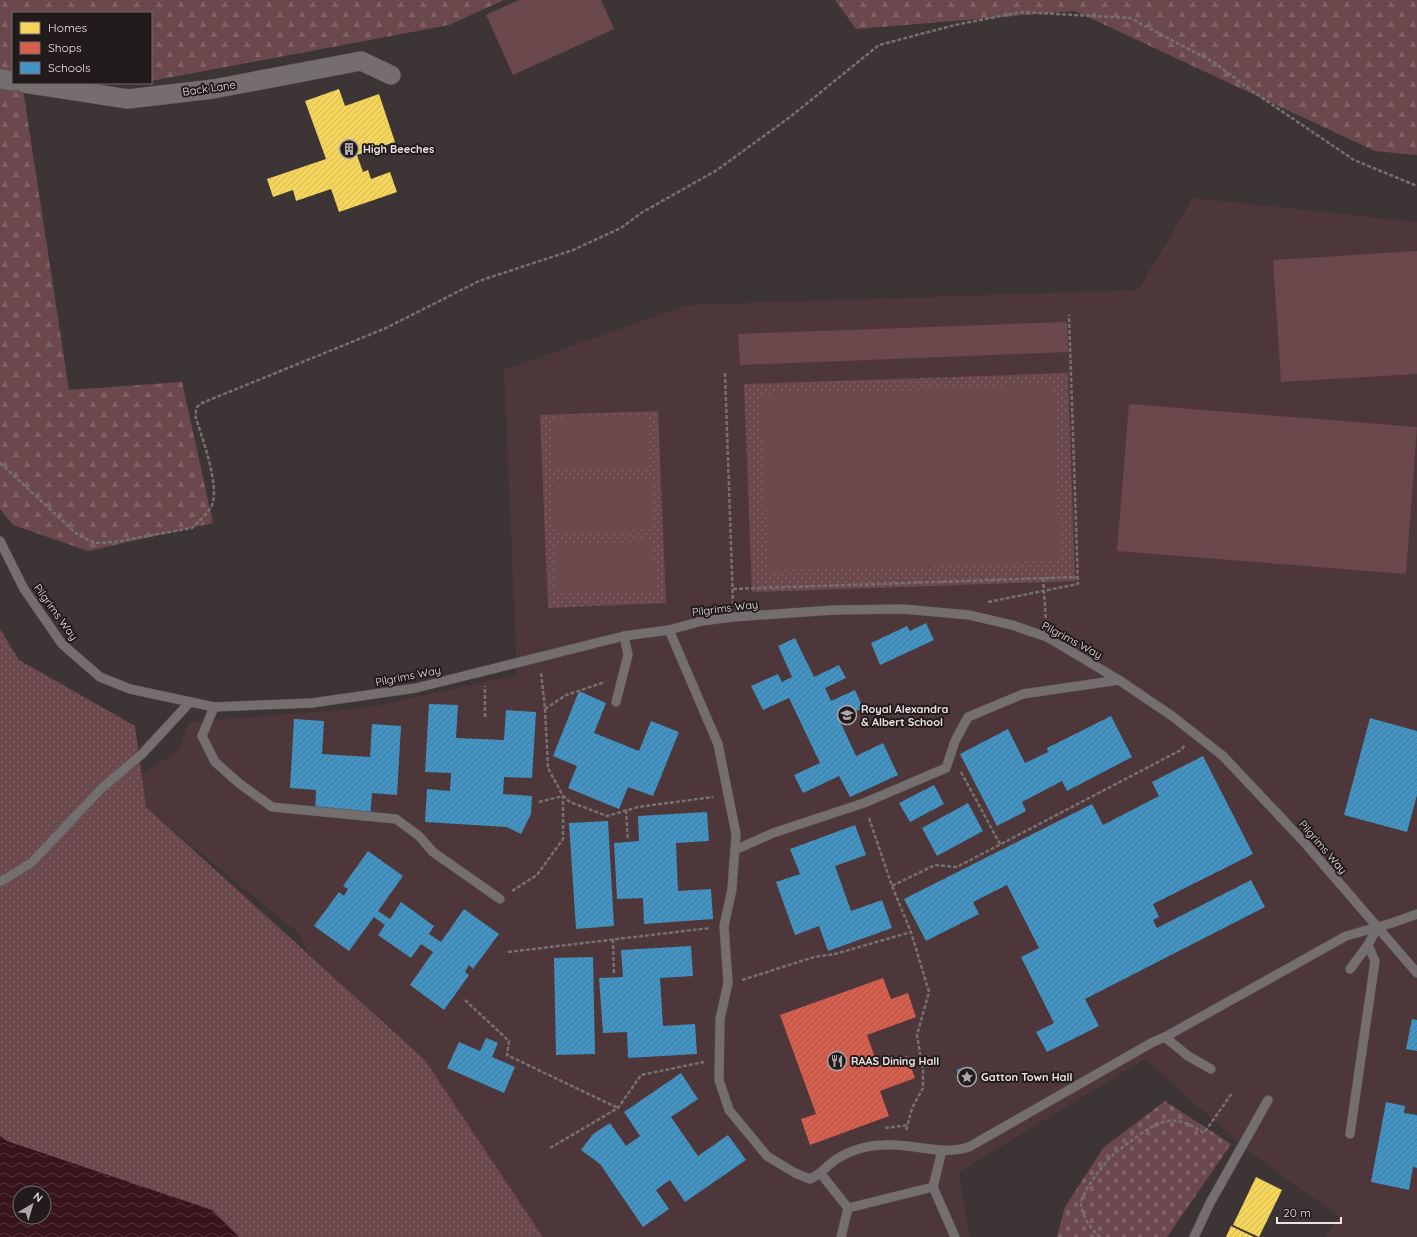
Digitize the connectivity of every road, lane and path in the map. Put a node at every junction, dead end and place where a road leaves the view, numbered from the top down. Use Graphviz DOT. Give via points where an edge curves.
graph roads {
  1 [pos="391,75"];
  2 [pos="0,79"];
  3 [pos="12,81"];
  4 [pos="30,84"];
  5 [pos="1417,186"];
  6 [pos="1069,315"];
  7 [pos="725,373"];
  8 [pos="0,463"];
  9 [pos="0,541"];
  10 [pos="1078,577"];
  11 [pos="1043,578"];
  12 [pos="732,589"];
  13 [pos="1044,592"];
  14 [pos="982,603"];
  15 [pos="733,617"];
  16 [pos="669,630"];
  17 [pos="624,636"];
  18 [pos="1047,638"];
  19 [pos="539,657"];
  20 [pos="485,671"];
  21 [pos="623,676"];
  22 [pos="1119,680"];
  23 [pos="190,702"];
  24 [pos="616,702"];
  25 [pos="214,707"];
  26 [pos="545,709"];
  27 [pos="485,717"];
  28 [pos="1195,734"];
  29 [pos="951,754"];
  30 [pos="728,795"];
  31 [pos="563,796"];
  32 [pos="539,802"];
  33 [pos="864,803"];
  34 [pos="626,810"];
  35 [pos="628,840"];
  36 [pos="1000,844"];
  37 [pos="735,850"];
  38 [pos="0,882"];
  39 [pos="892,886"];
  40 [pos="500,899"];
  41 [pos="1417,914"];
  42 [pos="724,926"];
  43 [pos="1377,928"];
  44 [pos="911,932"];
  45 [pos="613,939"];
  46 [pos="1368,945"];
  47 [pos="508,952"];
  48 [pos="1350,969"];
  49 [pos="1417,973"];
  50 [pos="614,974"];
  51 [pos="728,983"];
  52 [pos="466,1000"];
  53 [pos="1165,1037"];
  54 [pos="718,1059"];
  55 [pos="1211,1069"];
  56 [pos="1232,1093"];
  57 [pos="1268,1100"];
  58 [pos="618,1108"];
  59 [pos="1350,1134"];
  60 [pos="902,1145"];
  61 [pos="550,1148"];
  62 [pos="942,1150"];
  63 [pos="821,1174"];
  64 [pos="933,1187"];
  65 [pos="848,1208"];
  66 [pos="841,1237"];
  67 [pos="955,1237"];
  68 [pos="1100,1237"];
  69 [pos="1194,1237"];
  1 -- 4 [label="street, Back Lane" via="361,61 212,89 128,99"];
  2 -- 3 [label="street"];
  5 -- 8 [label="path" via="1354,160 1215,63 1130,18 1021,12 956,25 879,45 790,117 717,170 641,213 621,228 573,250 479,281 386,328 202,403 197,407 195,415 212,476 213,503 192,528 95,543 78,535"];
  6 -- 10 [label="path"];
  7 -- 12 [label="path"];
  9 -- 23 [label="lane, Pilgrims Way" via="24,589 62,644 100,677 130,689"];
  10 -- 11 [label="path"];
  10 -- 13 [label="path" via="1078,584"];
  11 -- 12 [label="path"];
  11 -- 13 [label="path"];
  12 -- 15 [label="path"];
  13 -- 14 [label="path"];
  13 -- 18 [label="path"];
  15 -- 16 [label="lane, Pilgrims Way" via="702,621"];
  15 -- 18 [label="lane, Pilgrims Way" via="903,608 969,615 1012,625"];
  16 -- 17 [label="lane, Pilgrims Way"];
  16 -- 30 [label="lane" via="718,744"];
  17 -- 19 [label="lane, Pilgrims Way"];
  17 -- 21 [label="lane" via="628,655"];
  18 -- 22 [label="lane, Pilgrims Way"];
  19 -- 20 [label="lane, Pilgrims Way"];
  19 -- 26 [label="path"];
  20 -- 25 [label="lane, Pilgrims Way" via="416,688 312,703"];
  20 -- 27 [label="path"];
  21 -- 24 [label="lane"];
  21 -- 26 [label="path" via="566,695"];
  22 -- 28 [label="lane, Pilgrims Way"];
  22 -- 29 [label="lane" via="1023,694 968,717"];
  23 -- 25 [label="lane, Pilgrims Way"];
  23 -- 38 [label="lane" via="142,754 102,788 31,863"];
  25 -- 40 [label="lane" via="202,736 215,762 272,807 396,819 420,836 433,852"];
  26 -- 31 [label="path" via="548,768"];
  28 -- 36 [label="path" via="1181,750"];
  28 -- 43 [label="lane, Pilgrims Way" via="1223,756 1304,842"];
  29 -- 33 [label="lane" via="946,768"];
  29 -- 36 [label="path"];
  30 -- 34 [label="path"];
  30 -- 37 [label="lane" via="736,834"];
  31 -- 32 [label="path"];
  31 -- 34 [label="path" via="570,802 607,816"];
  31 -- 40 [label="path" via="563,839 537,875"];
  33 -- 37 [label="lane" via="773,833"];
  33 -- 39 [label="path"];
  34 -- 35 [label="path"];
  36 -- 39 [label="path" via="957,867 935,865"];
  37 -- 42 [label="lane" via="732,888"];
  39 -- 44 [label="path"];
  41 -- 43 [label="lane"];
  42 -- 45 [label="path"];
  42 -- 51 [label="lane"];
  43 -- 46 [label="lane"];
  43 -- 49 [label="lane, Pilgrims Way"];
  43 -- 53 [label="lane" via="1346,936"];
  44 -- 51 [label="path"];
  44 -- 60 [label="path" via="929,992 918,1035 923,1088 912,1108"];
  45 -- 47 [label="path"];
  45 -- 50 [label="path"];
  46 -- 48 [label="lane"];
  46 -- 59 [label="lane" via="1375,961"];
  51 -- 54 [label="lane" via="720,1019"];
  52 -- 58 [label="path" via="509,1041 507,1055"];
  53 -- 55 [label="lane" via="1188,1056"];
  53 -- 62 [label="lane" via="1052,1098 969,1147 956,1151"];
  54 -- 58 [label="path" via="642,1075"];
  54 -- 63 [label="lane" via="719,1080 729,1110 767,1156 810,1179"];
  56 -- 68 [label="path" via="1204,1132 1180,1121 1167,1120 1157,1123 1112,1156 1084,1192 1081,1202 1085,1218"];
  57 -- 69 [label="lane" via="1210,1203"];
  58 -- 61 [label="path"];
  60 -- 62 [label="lane"];
  60 -- 63 [label="lane" via="859,1149 835,1160"];
  62 -- 64 [label="lane"];
  63 -- 65 [label="lane"];
  64 -- 65 [label="lane"];
  64 -- 67 [label="lane"];
  65 -- 66 [label="lane"];
}
